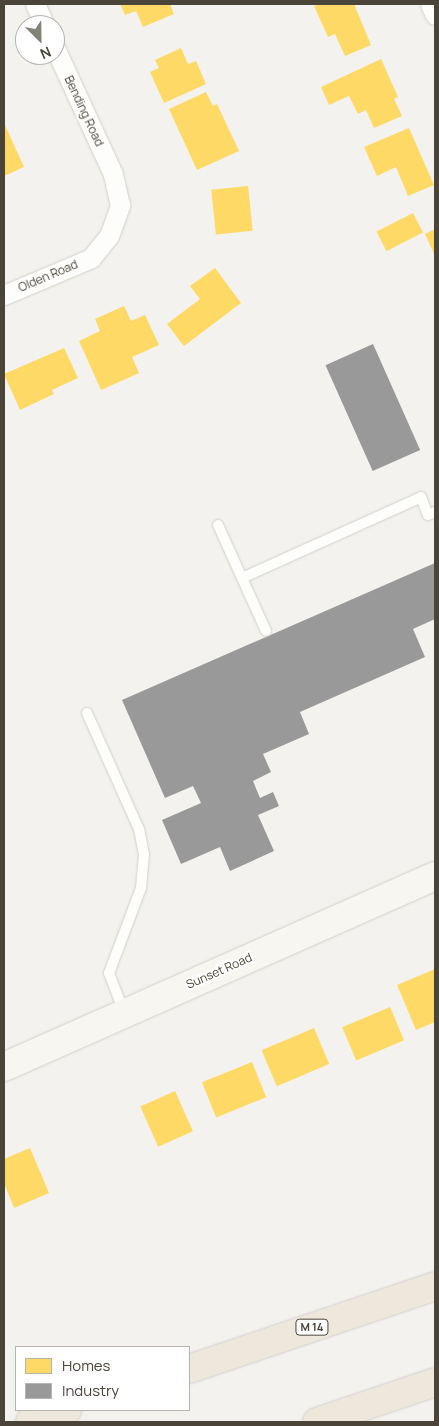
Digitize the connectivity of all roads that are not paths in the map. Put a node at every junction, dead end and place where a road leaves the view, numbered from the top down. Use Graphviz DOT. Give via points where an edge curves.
graph roads {
  1 [pos="430,4"];
  2 [pos="435,15"];
  3 [pos="63,65"];
  4 [pos="113,174"];
  5 [pos="4,294"];
  6 [pos="435,512"];
  7 [pos="218,525"];
  8 [pos="242,578"];
  9 [pos="266,631"];
  10 [pos="87,713"];
  11 [pos="435,876"];
  12 [pos="125,1013"];
  13 [pos="4,1067"];
  14 [pos="435,1286"];
  15 [pos="190,1369"];
  16 [pos="435,1382"];
  17 [pos="64,1411"];
  18 [pos="30,1422"];
  19 [pos="317,1422"];
  1 -- 2 [label="street"];
  3 -- 4 [label="street, Bending Road"];
  4 -- 5 [label="street, Olden Road" via="120,205 110,236 91,258"];
  6 -- 8 [label="lane" via="428,515 420,497"];
  7 -- 8 [label="lane"];
  8 -- 9 [label="lane"];
  10 -- 12 [label="lane" via="139,829 144,854 141,888 109,973"];
  11 -- 12 [label="street, Sunset Road"];
  12 -- 13 [label="street, Sunset Road"];
  14 -- 15 [label="highway, M 14"];
  16 -- 19 [label="highway"];
  17 -- 18 [label="highway"];
}
